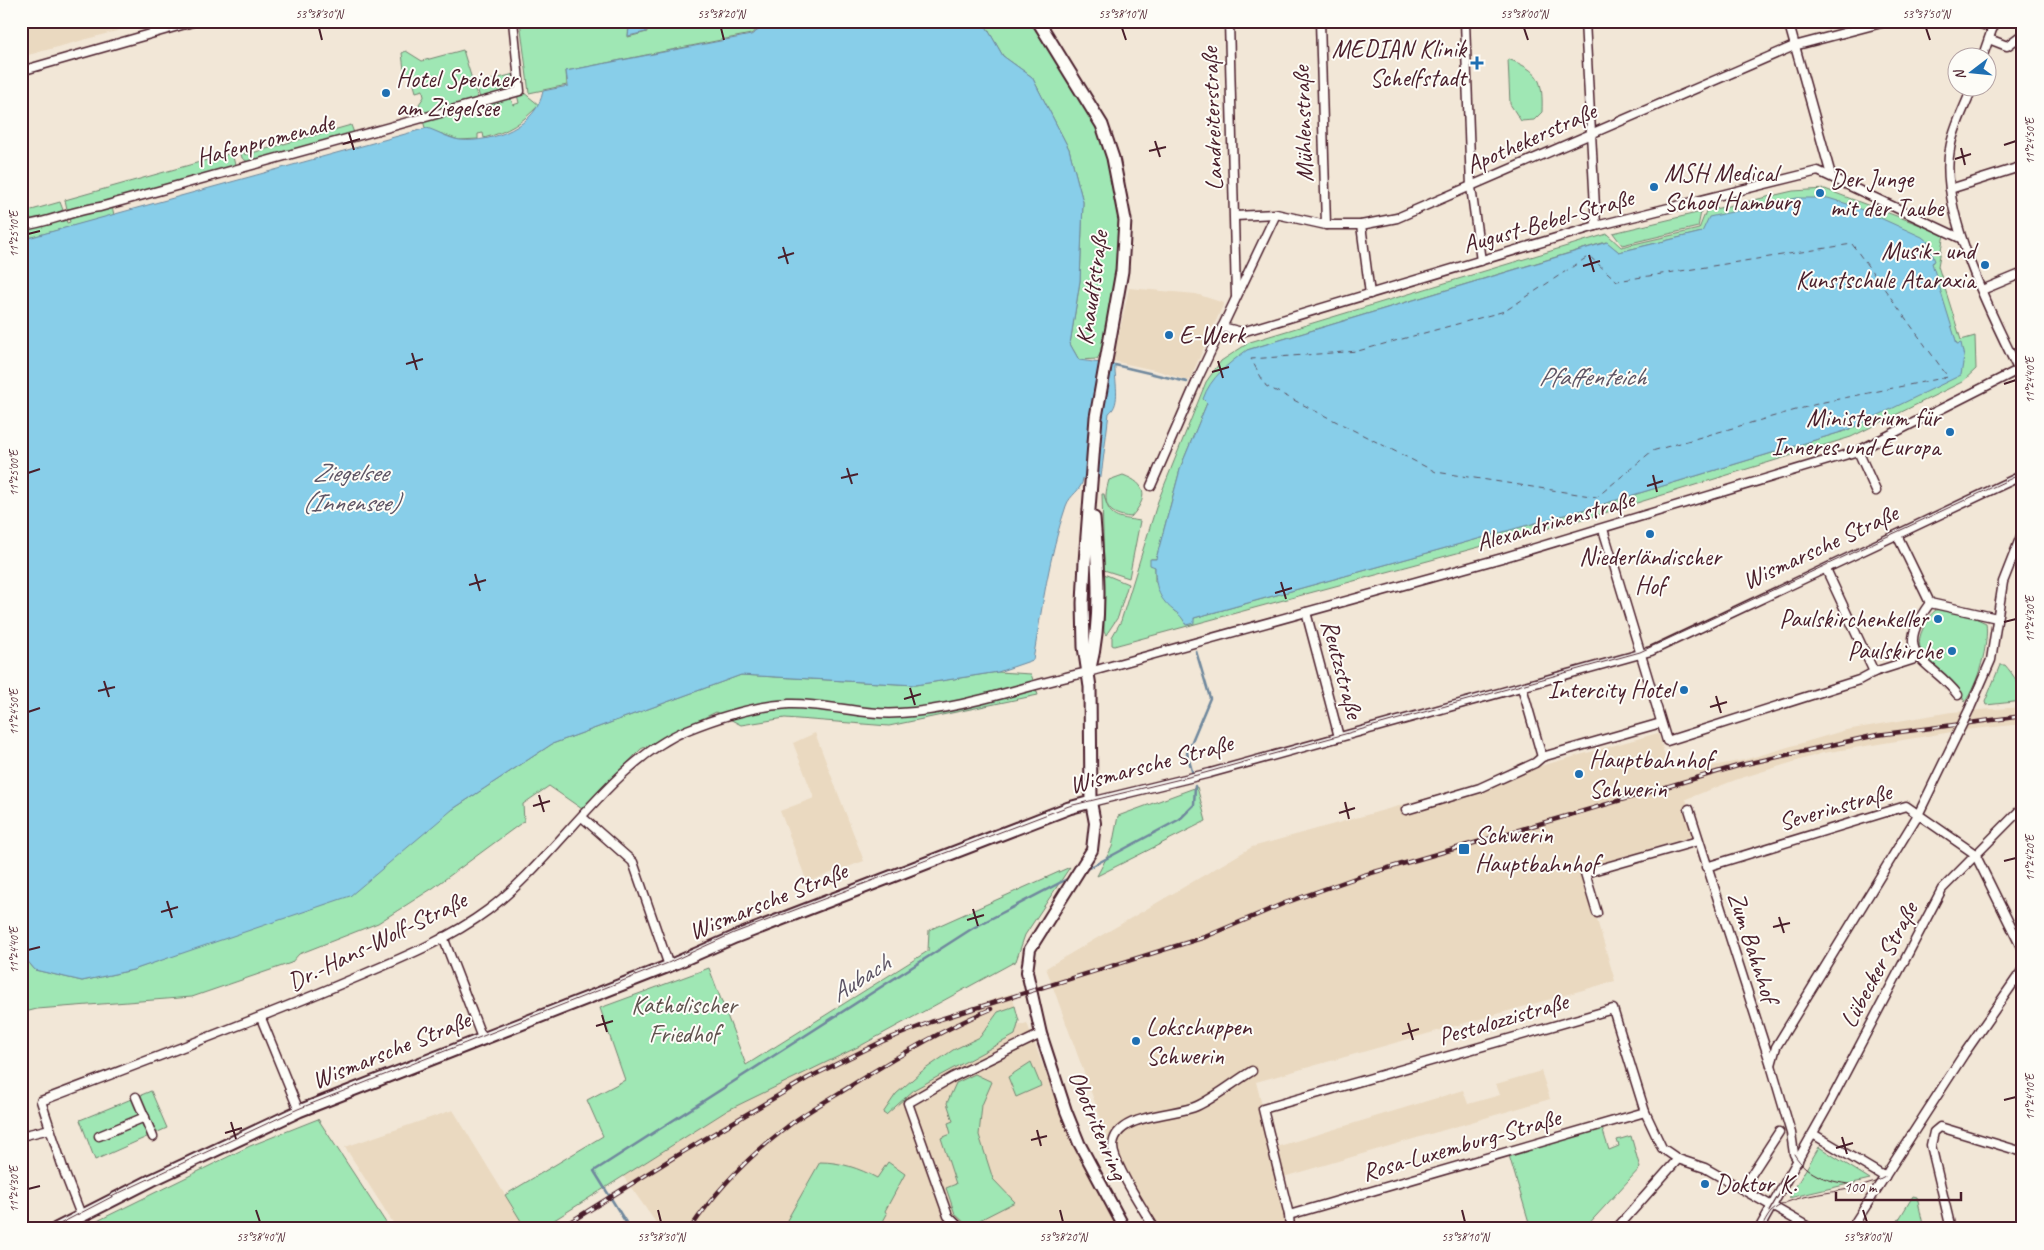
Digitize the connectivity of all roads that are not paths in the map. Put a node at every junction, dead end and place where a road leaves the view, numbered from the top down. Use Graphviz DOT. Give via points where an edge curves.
graph roads {
  1 [pos="196,21"];
  2 [pos="513,21"];
  3 [pos="1038,21"];
  4 [pos="1229,21"];
  5 [pos="1320,21"];
  6 [pos="1465,21"];
  7 [pos="1585,21"];
  8 [pos="1788,21"];
  9 [pos="1889,21"];
  10 [pos="1972,21"];
  11 [pos="1994,24"];
  12 [pos="2023,34"];
  13 [pos="1989,39"];
  14 [pos="1794,46"];
  15 [pos="1986,48"];
  16 [pos="21,70"];
  17 [pos="1968,98"];
  18 [pos="1592,133"];
  19 [pos="2023,166"];
  20 [pos="1831,175"];
  21 [pos="1471,186"];
  22 [pos="1950,189"];
  23 [pos="1276,214"];
  24 [pos="1235,216"];
  25 [pos="1326,225"];
  26 [pos="1361,225"];
  27 [pos="21,226"];
  28 [pos="1596,226"];
  29 [pos="1960,238"];
  30 [pos="1481,261"];
  31 [pos="2023,274"];
  32 [pos="1982,290"];
  33 [pos="1370,294"];
  34 [pos="1236,298"];
  35 [pos="1222,327"];
  36 [pos="2018,370"];
  37 [pos="2023,380"];
  38 [pos="1858,451"];
  39 [pos="2021,477"];
  40 [pos="1150,486"];
  41 [pos="1876,491"];
  42 [pos="1602,529"];
  43 [pos="2023,532"];
  44 [pos="1897,535"];
  45 [pos="1826,568"];
  46 [pos="1930,603"];
  47 [pos="1306,612"];
  48 [pos="1997,618"];
  49 [pos="1641,655"];
  50 [pos="1918,658"];
  51 [pos="1089,672"];
  52 [pos="1874,672"];
  53 [pos="1522,687"];
  54 [pos="1958,695"];
  55 [pos="1661,723"];
  56 [pos="1339,737"];
  57 [pos="1542,757"];
  58 [pos="1091,802"];
  59 [pos="2023,807"];
  60 [pos="1689,809"];
  61 [pos="1406,810"];
  62 [pos="1919,813"];
  63 [pos="582,817"];
  64 [pos="1698,841"];
  65 [pos="1975,854"];
  66 [pos="1706,867"];
  67 [pos="1597,913"];
  68 [pos="443,937"];
  69 [pos="2023,951"];
  70 [pos="669,966"];
  71 [pos="2023,968"];
  72 [pos="261,1018"];
  73 [pos="1041,1034"];
  74 [pos="482,1038"];
  75 [pos="1771,1065"];
  76 [pos="1252,1071"];
  77 [pos="136,1097"];
  78 [pos="299,1111"];
  79 [pos="1645,1112"];
  80 [pos="145,1117"];
  81 [pos="50,1129"];
  82 [pos="1779,1132"];
  83 [pos="1813,1134"];
  84 [pos="21,1136"];
  85 [pos="99,1136"];
  86 [pos="153,1136"];
  87 [pos="2023,1152"];
  88 [pos="1678,1160"];
  89 [pos="1798,1161"];
  90 [pos="1885,1177"];
  91 [pos="1742,1189"];
  92 [pos="1772,1207"];
  93 [pos="82,1215"];
  94 [pos="1289,1215"];
  95 [pos="56,1229"];
  96 [pos="961,1229"];
  97 [pos="1125,1229"];
  98 [pos="1154,1229"];
  99 [pos="1290,1229"];
  100 [pos="1616,1229"];
  101 [pos="1759,1229"];
  102 [pos="1812,1229"];
  103 [pos="1851,1229"];
  104 [pos="1951,1229"];
  1 -- 16 [label="street"];
  2 -- 27 [label="street, Hafenpromenade" via="520,91 100,207 66,213 40,224"];
  3 -- 51 [label="main road, Knaudtstraße" via="1102,125 1113,158 1125,220 1122,271 1096,417 1083,603 1084,647"];
  4 -- 24 [label="street, Landreiterstraße"];
  5 -- 25 [label="street, Mühlenstraße"];
  6 -- 21 [label="street"];
  7 -- 18 [label="street"];
  8 -- 14 [label="street"];
  9 -- 14 [label="street, Apothekerstraße"];
  10 -- 11 [label="street"];
  11 -- 13 [label="street"];
  12 -- 13 [label="street" via="2007,46"];
  13 -- 15 [label="street"];
  14 -- 18 [label="street, Apothekerstraße"];
  14 -- 20 [label="street"];
  17 -- 22 [label="street" via="1949,149"];
  18 -- 21 [label="street, Apothekerstraße"];
  18 -- 28 [label="street"];
  19 -- 22 [label="street"];
  20 -- 28 [label="street, August-Bebel-Straße" via="1818,171"];
  20 -- 29 [label="street, August-Bebel-Straße"];
  21 -- 26 [label="street, Apothekerstraße" via="1397,218"];
  21 -- 30 [label="street"];
  22 -- 29 [label="street"];
  23 -- 24 [label="street, Apothekerstraße"];
  23 -- 25 [label="street, Apothekerstraße"];
  23 -- 34 [label="street"];
  24 -- 34 [label="street, Landreiterstraße"];
  25 -- 26 [label="street, Apothekerstraße"];
  26 -- 33 [label="street"];
  28 -- 30 [label="street, August-Bebel-Straße"];
  29 -- 32 [label="street"];
  30 -- 33 [label="street, August-Bebel-Straße"];
  31 -- 32 [label="street"];
  32 -- 36 [label="street"];
  33 -- 35 [label="street, August-Bebel-Straße" via="1242,332"];
  34 -- 35 [label="street"];
  35 -- 40 [label="street"];
  36 -- 37 [label="street"];
  36 -- 38 [label="street, Alexandrinenstraße"];
  38 -- 41 [label="street"];
  38 -- 42 [label="street, Alexandrinenstraße"];
  39 -- 44 [label="street, Wismarsche Straße"];
  42 -- 47 [label="street, Alexandrinenstraße"];
  42 -- 49 [label="street"];
  43 -- 48 [label="street" via="2003,582"];
  44 -- 45 [label="street, Wismarsche Straße"];
  44 -- 46 [label="street"];
  45 -- 49 [label="street, Wismarsche Straße"];
  45 -- 52 [label="street"];
  46 -- 48 [label="street"];
  46 -- 50 [label="street" via="1914,633"];
  47 -- 51 [label="street, Alexandrinenstraße"];
  47 -- 56 [label="street, Reutzstraße"];
  48 -- 62 [label="street, bridge" via="1991,660"];
  49 -- 53 [label="street, Wismarsche Straße"];
  49 -- 55 [label="street"];
  50 -- 52 [label="street"];
  50 -- 54 [label="street"];
  51 -- 58 [label="main road, Knaudtstraße"];
  51 -- 63 [label="street, Dr.-Hans-Wolf-Straße" via="1060,677 958,707 897,714 789,704 722,717 684,731 661,744 618,780"];
  52 -- 55 [label="street" via="1859,680 1667,741"];
  53 -- 56 [label="street, Wismarsche Straße"];
  53 -- 57 [label="street"];
  55 -- 57 [label="street"];
  56 -- 58 [label="street, Wismarsche Straße"];
  57 -- 61 [label="street" via="1480,788"];
  58 -- 70 [label="main road, Wismarsche Straße" via="884,879"];
  58 -- 73 [label="street, Obotritenring" via="1095,836 1092,850 1030,949 1027,972"];
  59 -- 65 [label="street, Lübecker Straße"];
  60 -- 64 [label="street, Zum Bahnhof"];
  62 -- 65 [label="street, Severinstraße"];
  62 -- 66 [label="street, Severinstraße" via="1906,806"];
  62 -- 75 [label="street" via="1776,1047"];
  63 -- 68 [label="street, Dr.-Hans-Wolf-Straße" via="548,855 488,910"];
  63 -- 70 [label="street" via="633,862"];
  64 -- 66 [label="street, Zum Bahnhof"];
  64 -- 67 [label="street" via="1585,873"];
  65 -- 69 [label="street, Severinstraße"];
  65 -- 83 [label="street, Lübecker Straße" via="1942,889"];
  66 -- 75 [label="street, Zum Bahnhof"];
  68 -- 72 [label="street, Dr.-Hans-Wolf-Straße"];
  68 -- 74 [label="street"];
  70 -- 74 [label="main road, Wismarsche Straße"];
  71 -- 90 [label="street"];
  72 -- 78 [label="street"];
  72 -- 81 [label="street, Dr.-Hans-Wolf-Straße" via="41,1101"];
  73 -- 96 [label="street" via="908,1103 948,1216"];
  73 -- 97 [label="street, Obotritenring" via="1079,1143"];
  74 -- 78 [label="main road, Wismarsche Straße"];
  75 -- 89 [label="street, Zum Bahnhof"];
  76 -- 98 [label="street" via="1196,1107 1133,1122 1114,1140 1115,1158"];
  77 -- 80 [label="street"];
  78 -- 93 [label="main road, Wismarsche Straße"];
  79 -- 88 [label="street" via="1662,1148"];
  79 -- 94 [label="street, Rosa-Luxemburg-Straße"];
  79 -- 94 [label="street, Pestalozzistraße" via="1613,1009 1263,1109"];
  80 -- 85 [label="street"];
  80 -- 86 [label="street"];
  81 -- 84 [label="street"];
  81 -- 93 [label="street, Dr.-Hans-Wolf-Straße"];
  82 -- 91 [label="street"];
  83 -- 89 [label="street, Lübecker Straße"];
  83 -- 90 [label="street"];
  87 -- 104 [label="street" via="1940,1127 1934,1132 1931,1145"];
  88 -- 91 [label="street" via="1698,1164"];
  88 -- 100 [label="street"];
  89 -- 92 [label="street, Lübecker Straße"];
  90 -- 103 [label="street"];
  91 -- 92 [label="street"];
  92 -- 101 [label="street, Lübecker Straße"];
  92 -- 102 [label="street"];
  93 -- 95 [label="main road, Wismarsche Straße"];
  94 -- 99 [label="street, Pestalozzistraße"];
}
